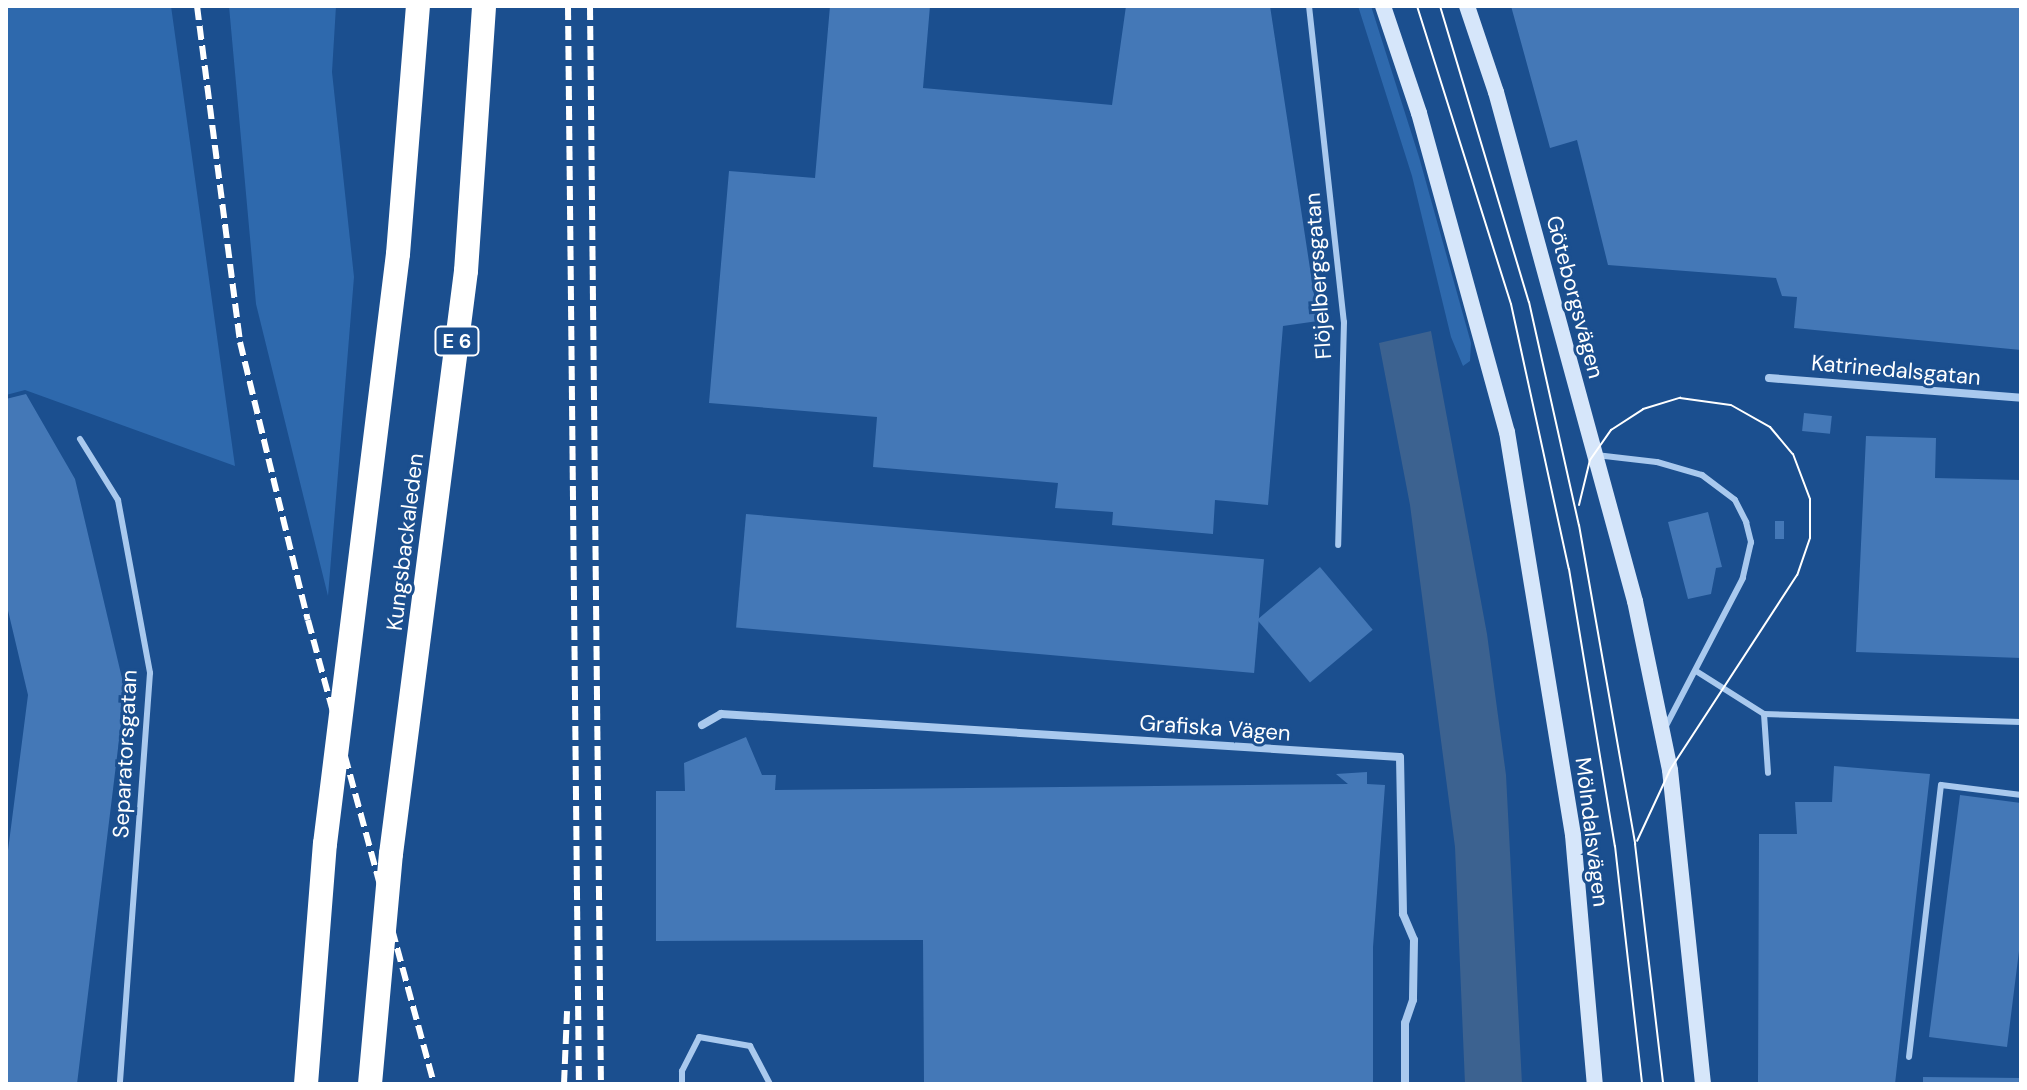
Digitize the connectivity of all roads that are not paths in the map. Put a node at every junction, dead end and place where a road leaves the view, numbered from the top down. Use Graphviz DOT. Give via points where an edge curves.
graph roads {
  1 [pos="418,6"];
  2 [pos="484,6"];
  3 [pos="1309,6"];
  4 [pos="1383,6"];
  5 [pos="1467,6"];
  6 [pos="1769,378"];
  7 [pos="2021,398"];
  8 [pos="80,439"];
  9 [pos="1595,455"];
  10 [pos="1338,545"];
  11 [pos="1696,671"];
  12 [pos="1764,714"];
  13 [pos="2021,722"];
  14 [pos="702,725"];
  15 [pos="1661,734"];
  16 [pos="1768,773"];
  17 [pos="2021,795"];
  18 [pos="1909,1057"];
  19 [pos="120,1084"];
  20 [pos="306,1084"];
  21 [pos="370,1084"];
  22 [pos="682,1084"];
  23 [pos="770,1084"];
  24 [pos="1405,1084"];
  25 [pos="1595,1084"];
  26 [pos="1703,1084"];
  1 -- 20 [label="highway, Kungsbackaleden" via="400,239 325,844"];
  2 -- 21 [label="highway, Kungsbackaleden / E 6" via="466,271 391,854"];
  3 -- 10 [label="lane, Flöjelbergsgatan" via="1344,322"];
  4 -- 25 [label="main road, Mölndalsvägen" via="1496,388 1573,835"];
  5 -- 9 [label="main road, Göteborgsvägen" via="1496,92"];
  6 -- 7 [label="street, Katrinedalsgatan"];
  8 -- 19 [label="lane, Separatorsgatan" via="118,500 150,673"];
  9 -- 11 [label="lane" via="1657,462 1702,475 1735,500 1746,522 1751,542 1743,578"];
  9 -- 15 [label="main road, Göteborgsvägen" via="1635,601"];
  11 -- 12 [label="lane"];
  11 -- 15 [label="lane"];
  12 -- 13 [label="lane"];
  12 -- 16 [label="lane"];
  14 -- 24 [label="street, Grafiska Vägen" via="721,714 1400,757 1403,914 1414,940"];
  15 -- 26 [label="main road" via="1693,961"];
  17 -- 18 [label="lane" via="1941,785"];
  22 -- 23 [label="lane" via="682,1071 699,1037 750,1046"];
}
